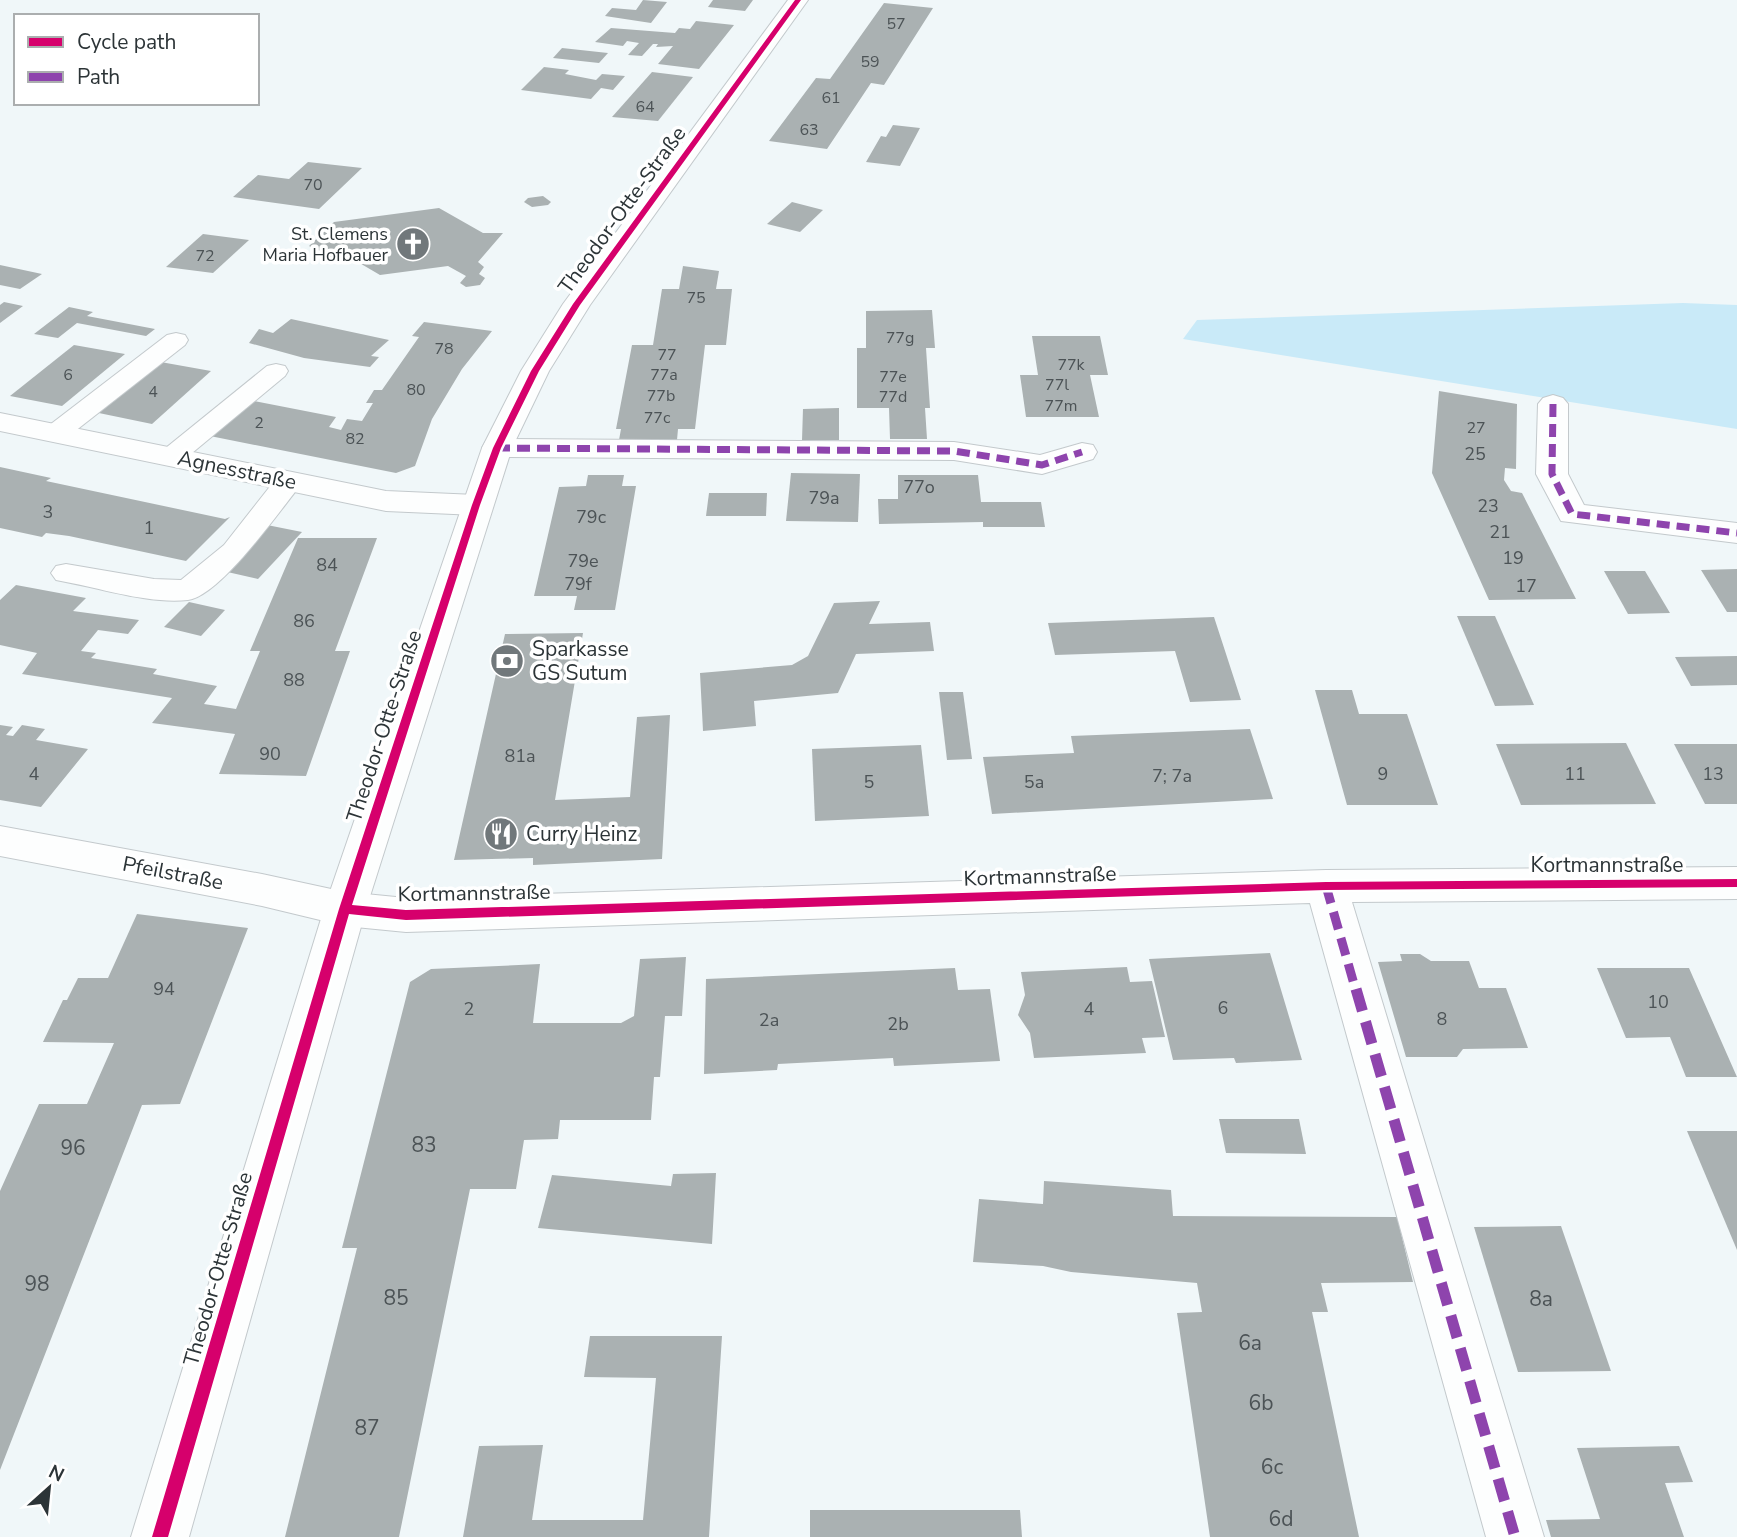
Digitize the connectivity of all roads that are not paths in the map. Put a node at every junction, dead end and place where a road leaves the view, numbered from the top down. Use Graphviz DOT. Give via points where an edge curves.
graph roads {
  1 [pos="797,0"];
  2 [pos="176,340"];
  3 [pos="276,371"];
  4 [pos="1553,404"];
  5 [pos="0,422"];
  6 [pos="56,433"];
  7 [pos="497,448"];
  8 [pos="1082,452"];
  9 [pos="171,457"];
  10 [pos="289,481"];
  11 [pos="476,505"];
  12 [pos="1737,533"];
  13 [pos="66,573"];
  14 [pos="0,841"];
  15 [pos="1737,883"];
  16 [pos="1326,886"];
  17 [pos="345,909"];
  18 [pos="160,1537"];
  19 [pos="1515,1537"];
  1 -- 7 [label="street, Theodor-Otte-Straße" via="577,304 535,370"];
  2 -- 6 [label="lane"];
  3 -- 9 [label="lane"];
  4 -- 12 [label="street" via="1552,474 1572,514"];
  5 -- 6 [label="street, Agnesstraße"];
  6 -- 9 [label="street, Agnesstraße"];
  7 -- 8 [label="street" via="954,451 1042,465"];
  7 -- 11 [label="street, Theodor-Otte-Straße"];
  9 -- 10 [label="street, Agnesstraße"];
  10 -- 11 [label="street, Agnesstraße" via="386,501"];
  10 -- 13 [label="lane" via="234,551 188,590 154,589"];
  11 -- 17 [label="street, Theodor-Otte-Straße"];
  14 -- 17 [label="street, Pfeilstraße"];
  15 -- 16 [label="street, Kortmannstraße"];
  16 -- 17 [label="street, Kortmannstraße" via="406,915"];
  16 -- 19 [label="street"];
  17 -- 18 [label="street, Theodor-Otte-Straße"];
}
